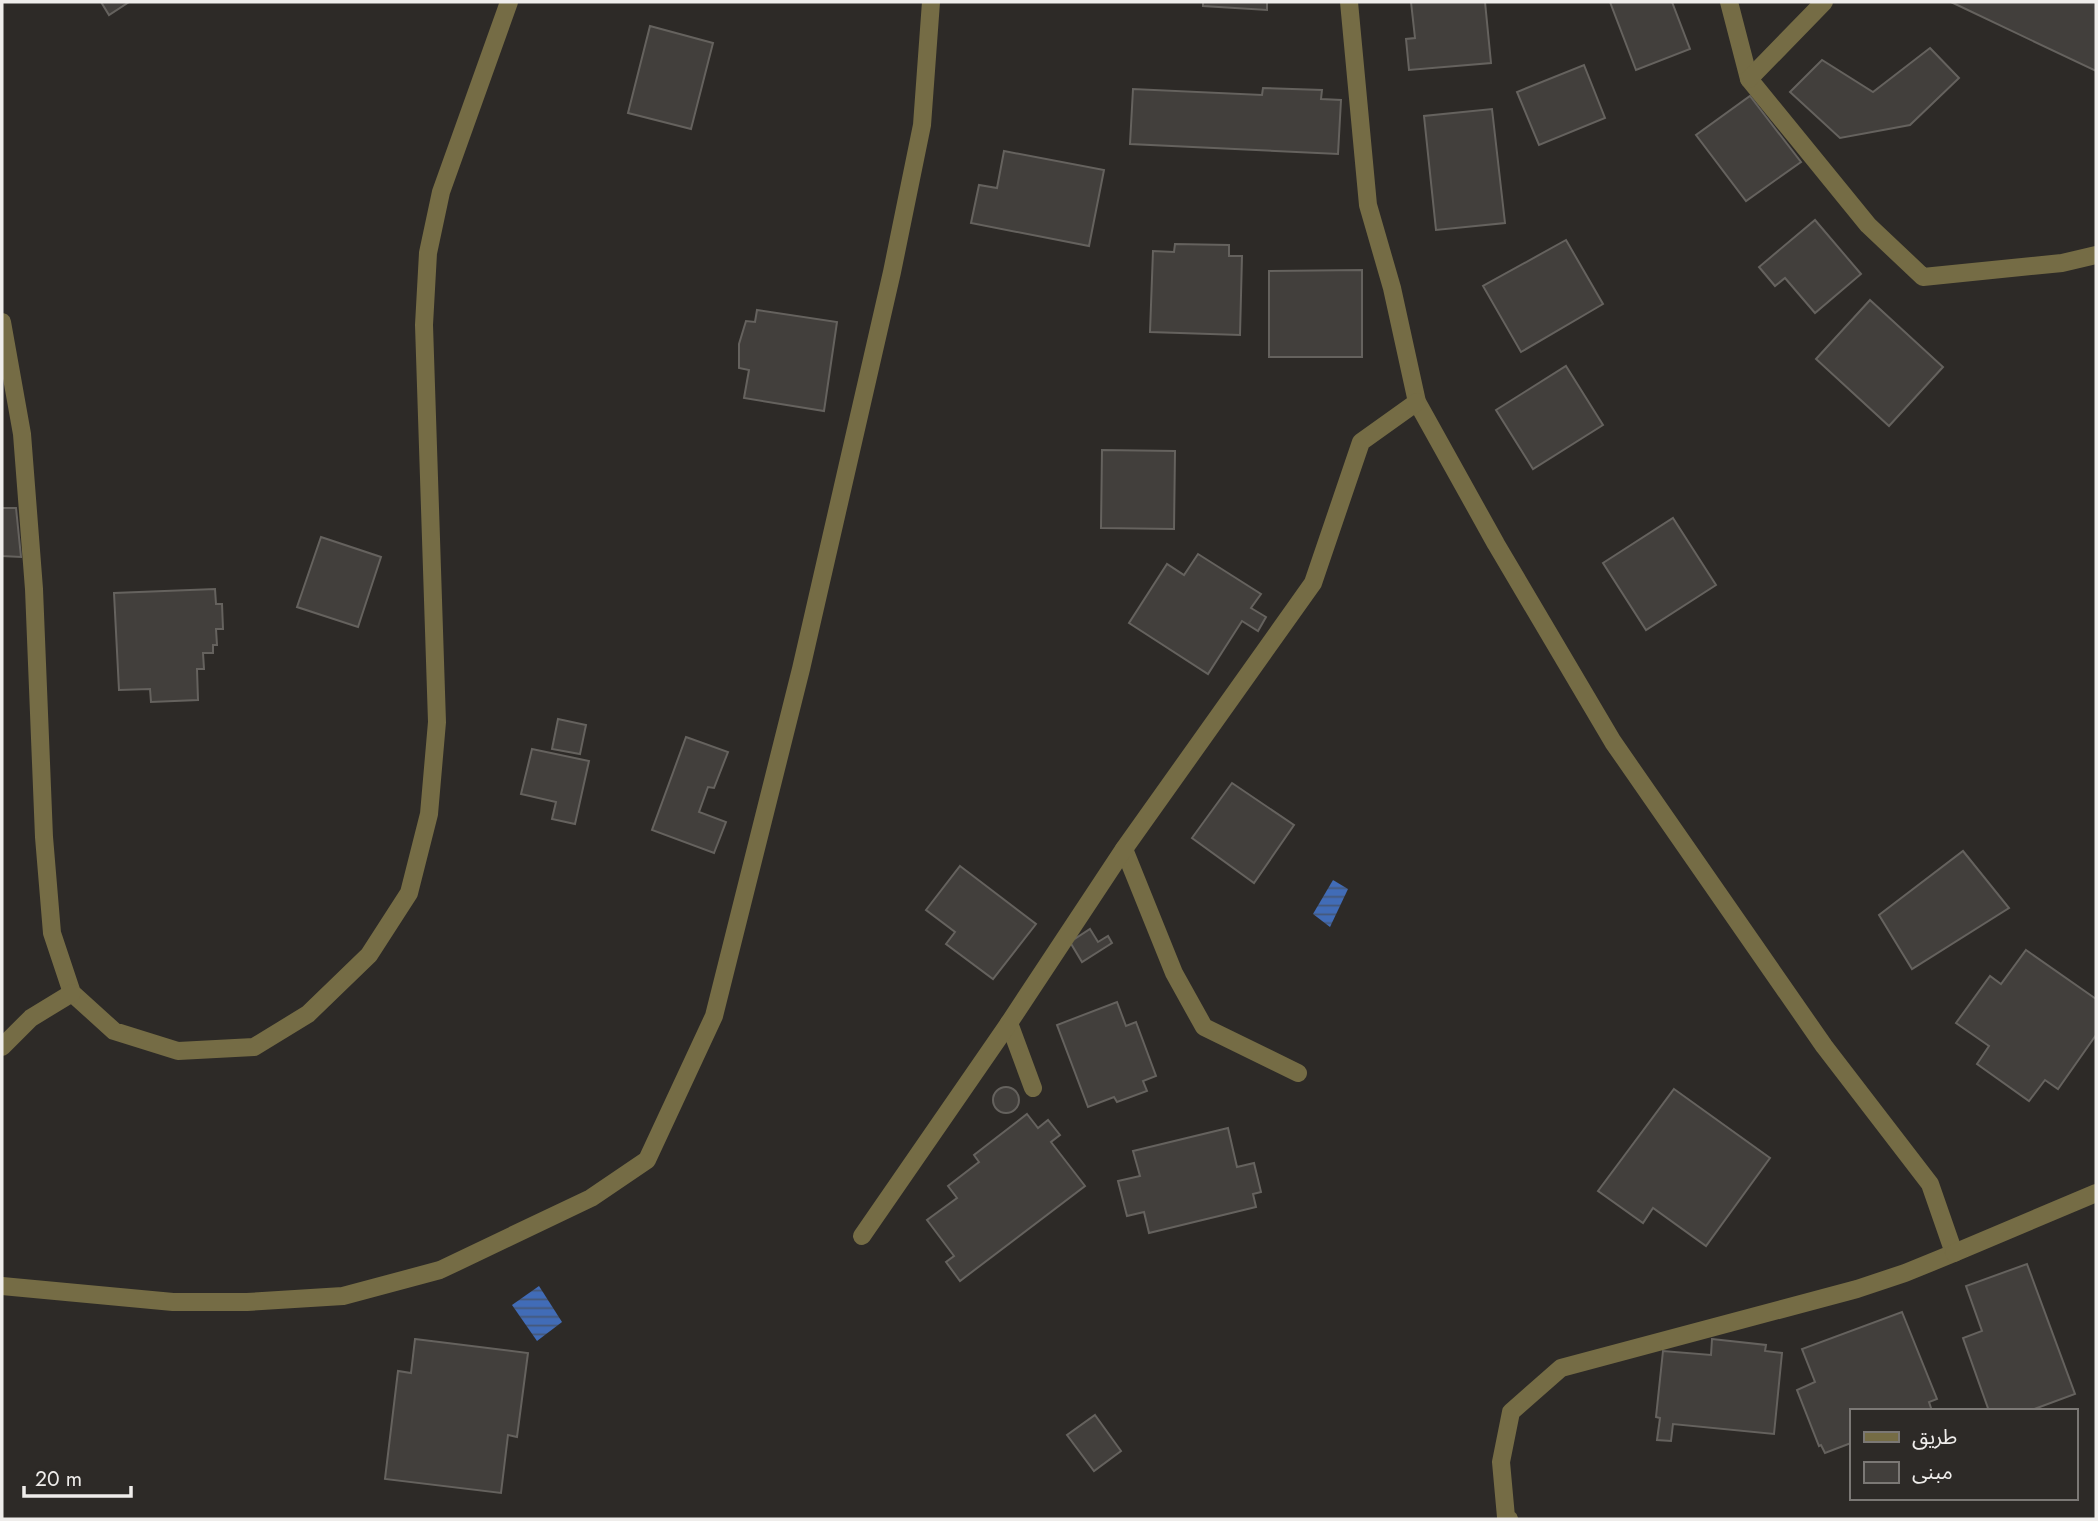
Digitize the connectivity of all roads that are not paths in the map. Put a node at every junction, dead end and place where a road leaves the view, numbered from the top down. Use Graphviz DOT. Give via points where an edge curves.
graph roads {
  1 [pos="509,2"];
  2 [pos="931,2"];
  3 [pos="1349,2"];
  4 [pos="1729,2"];
  5 [pos="1824,2"];
  6 [pos="1749,79"];
  7 [pos="2096,255"];
  8 [pos="2,322"];
  9 [pos="1417,402"];
  10 [pos="1124,849"];
  11 [pos="72,993"];
  12 [pos="1009,1024"];
  13 [pos="2,1047"];
  14 [pos="1298,1073"];
  15 [pos="1033,1088"];
  16 [pos="2096,1193"];
  17 [pos="862,1236"];
  18 [pos="1954,1253"];
  19 [pos="2,1286"];
  20 [pos="1509,1519"];
  1 -- 11 [label="street" via="441,192 428,253 424,325 437,722 429,814 409,893 369,955 308,1014 254,1047 178,1051 114,1031"];
  2 -- 19 [label="street" via="920,138 786,734 714,1016 647,1160 591,1198 440,1270 343,1296 173,1302"];
  3 -- 9 [label="street" via="1368,205"];
  4 -- 6 [label="street"];
  5 -- 6 [label="street"];
  6 -- 7 [label="street" via="1868,225 1923,277"];
  8 -- 11 [label="street" via="22,434 52,933"];
  9 -- 10 [label="street" via="1361,442 1313,583"];
  9 -- 18 [label="street" via="1613,742 1824,1046 1930,1184"];
  10 -- 12 [label="street"];
  10 -- 14 [label="street" via="1174,973 1203,1027"];
  11 -- 13 [label="street" via="31,1018"];
  12 -- 15 [label="street"];
  12 -- 17 [label="street"];
  16 -- 18 [label="street"];
  18 -- 20 [label="street" via="1857,1289 1561,1368 1511,1412 1501,1462"];
}
